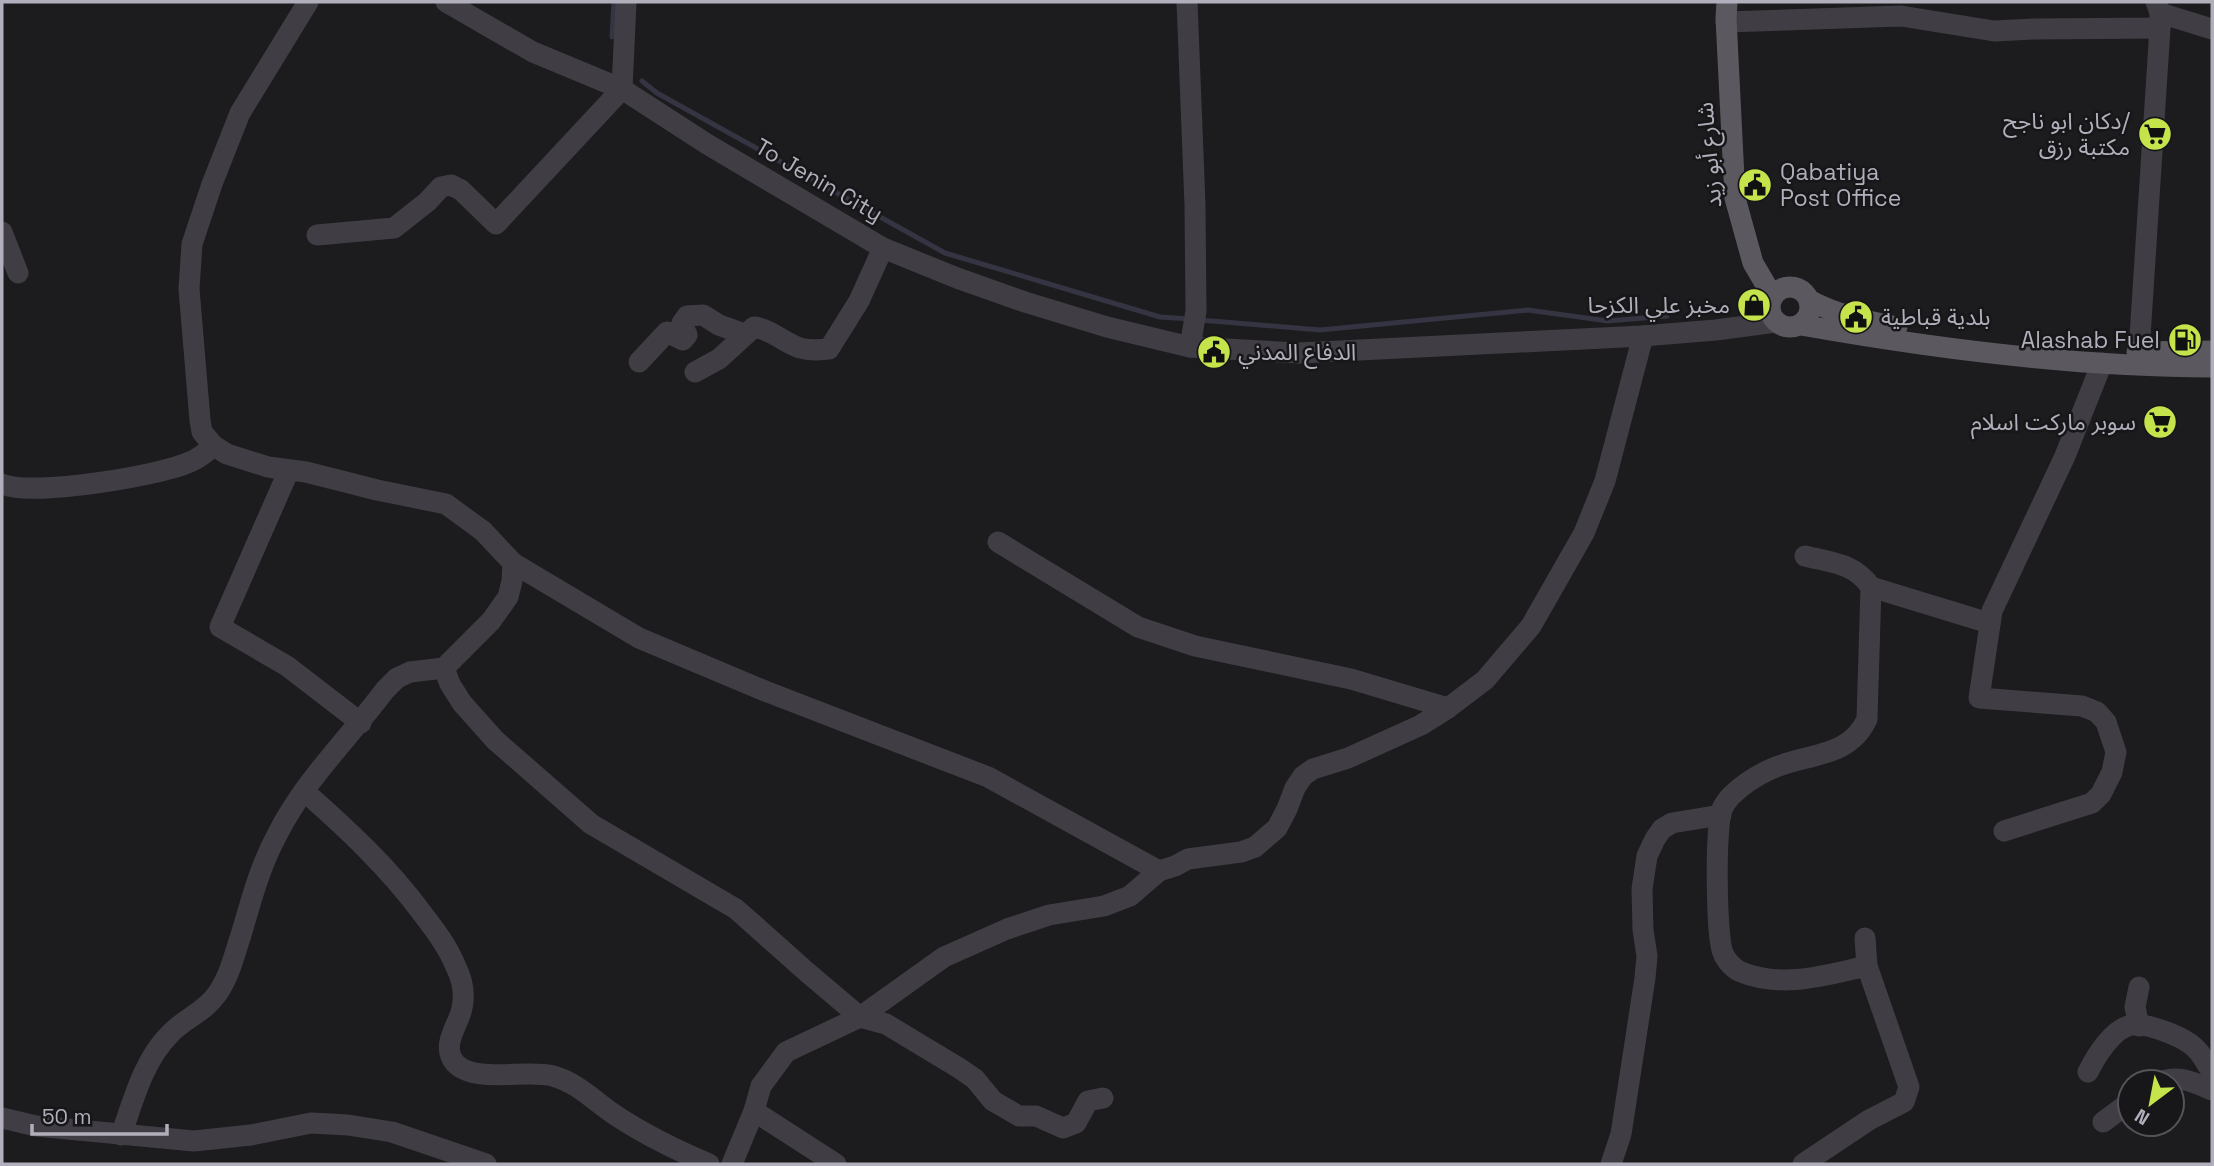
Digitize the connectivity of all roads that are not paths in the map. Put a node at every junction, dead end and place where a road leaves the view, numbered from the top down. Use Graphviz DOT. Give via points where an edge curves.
graph roads {
  1 [pos="308,2"];
  2 [pos="446,2"];
  3 [pos="626,2"];
  4 [pos="1187,2"];
  5 [pos="1727,12"];
  6 [pos="2158,14"];
  7 [pos="2212,29"];
  8 [pos="622,89"];
  9 [pos="2,232"];
  10 [pos="317,235"];
  11 [pos="883,248"];
  12 [pos="18,272"];
  13 [pos="1773,297"];
  14 [pos="1809,300"];
  15 [pos="1776,322"];
  16 [pos="1801,325"];
  17 [pos="744,334"];
  18 [pos="1643,336"];
  19 [pos="1190,347"];
  20 [pos="2212,351"];
  21 [pos="2139,352"];
  22 [pos="639,362"];
  23 [pos="2102,363"];
  24 [pos="2212,367"];
  25 [pos="695,372"];
  26 [pos="214,446"];
  27 [pos="289,470"];
  28 [pos="4,490"];
  29 [pos="998,542"];
  30 [pos="1805,556"];
  31 [pos="513,563"];
  32 [pos="1871,587"];
  33 [pos="1989,623"];
  34 [pos="444,668"];
  35 [pos="1448,708"];
  36 [pos="361,723"];
  37 [pos="304,791"];
  38 [pos="1721,814"];
  39 [pos="2004,831"];
  40 [pos="1159,871"];
  41 [pos="1865,938"];
  42 [pos="1867,966"];
  43 [pos="2139,987"];
  44 [pos="860,1017"];
  45 [pos="2139,1026"];
  46 [pos="2088,1072"];
  47 [pos="2212,1072"];
  48 [pos="2186,1080"];
  49 [pos="2212,1090"];
  50 [pos="1103,1098"];
  51 [pos="754,1111"];
  52 [pos="2116,1112"];
  53 [pos="2,1118"];
  54 [pos="2103,1122"];
  55 [pos="121,1135"];
  56 [pos="486,1164"];
  57 [pos="709,1164"];
  58 [pos="732,1164"];
  59 [pos="836,1164"];
  60 [pos="1611,1164"];
  61 [pos="1803,1164"];
  1 -- 26 [label="street" via="240,113 192,244 189,289 200,420 202,432"];
  2 -- 8 [label="street, To Jenin City" via="533,52"];
  3 -- 8 [label="street"];
  4 -- 19 [label="street" via="1196,311"];
  5 -- 6 [label="street" via="1900,16 1994,31"];
  5 -- 13 [label="main road, شارع أبو زيد" via="1735,198 1753,263"];
  6 -- 7 [label="street"];
  6 -- 21 [label="street"];
  8 -- 10 [label="street" via="496,224 451,185 441,187 394,228"];
  8 -- 11 [label="street, To Jenin City"];
  9 -- 12 [label="street"];
  11 -- 17 [label="street" via="859,301 829,349 798,347 763,328 754,327"];
  11 -- 19 [label="street, To Jenin City" via="1025,302"];
  13 -- 14 [label="main road" via="1789,287 1802,291"];
  13 -- 15 [label="main road" via="1770,310"];
  14 -- 16 [label="main road" via="1810,315"];
  14 -- 21 [label="main road" via="1824,309 1906,329"];
  15 -- 16 [label="main road" via="1788,328"];
  15 -- 18 [label="street, To Jenin City"];
  16 -- 23 [label="main road" via="1955,349"];
  17 -- 22 [label="street" via="703,315 687,316 682,323 687,335 683,340 667,332"];
  17 -- 25 [label="street" via="719,359"];
  18 -- 19 [label="street, To Jenin City" via="1299,354"];
  18 -- 35 [label="street" via="1605,481 1584,533 1531,626 1485,680"];
  20 -- 21 [label="main road"];
  23 -- 24 [label="main road"];
  23 -- 33 [label="street" via="2066,456"];
  26 -- 27 [label="street" via="268,467"];
  26 -- 28 [label="street" via="192,461 158,471 89,484"];
  27 -- 31 [label="street" via="446,504 483,531"];
  27 -- 36 [label="street" via="220,627 287,666"];
  29 -- 35 [label="street" via="1138,627 1195,646 1351,679"];
  30 -- 32 [label="street" via="1849,566"];
  31 -- 34 [label="street" via="508,597 492,621"];
  31 -- 40 [label="street" via="639,638 988,777"];
  32 -- 33 [label="street"];
  32 -- 38 [label="street" via="1867,719 1862,729 1852,741 1831,752 1772,769 1749,782 1730,797"];
  33 -- 39 [label="street" via="1979,698 2082,706 2106,722 2116,751 2112,772 2092,803"];
  34 -- 36 [label="street" via="397,678"];
  34 -- 44 [label="street" via="462,703 495,740 591,824 736,909"];
  35 -- 40 [label="street" via="1421,725 1303,776 1277,828 1255,847 1188,859"];
  36 -- 37 [label="street"];
  37 -- 55 [label="street" via="260,872 217,995 170,1033 156,1051"];
  37 -- 57 [label="street" via="400,883 440,937 463,987 462,1009 449,1040 450,1057 457,1065 470,1072 551,1075 577,1085 648,1136"];
  38 -- 42 [label="street" via="1717,865 1720,935 1730,963 1740,971 1775,981"];
  38 -- 60 [label="street" via="1672,823 1661,830 1647,856 1642,889 1645,978 1621,1134"];
  40 -- 44 [label="street" via="1130,896 1104,906 1049,915 944,957"];
  41 -- 42 [label="street"];
  42 -- 61 [label="street" via="1909,1087 1904,1102"];
  43 -- 45 [label="street" via="2135,1007"];
  44 -- 50 [label="street" via="886,1024 959,1068 993,1101 1019,1116 1037,1116 1063,1128 1076,1123 1088,1101"];
  44 -- 51 [label="street" via="786,1052 761,1086"];
  45 -- 46 [label="street" via="2130,1025 2113,1037"];
  45 -- 47 [label="street" via="2178,1036 2195,1047"];
  48 -- 49 [label="street"];
  51 -- 58 [label="street"];
  51 -- 59 [label="street"];
  52 -- 54 [label="street"];
  53 -- 55 [label="street"];
  55 -- 56 [label="street" via="194,1142 312,1124 348,1125 392,1132"];
}
